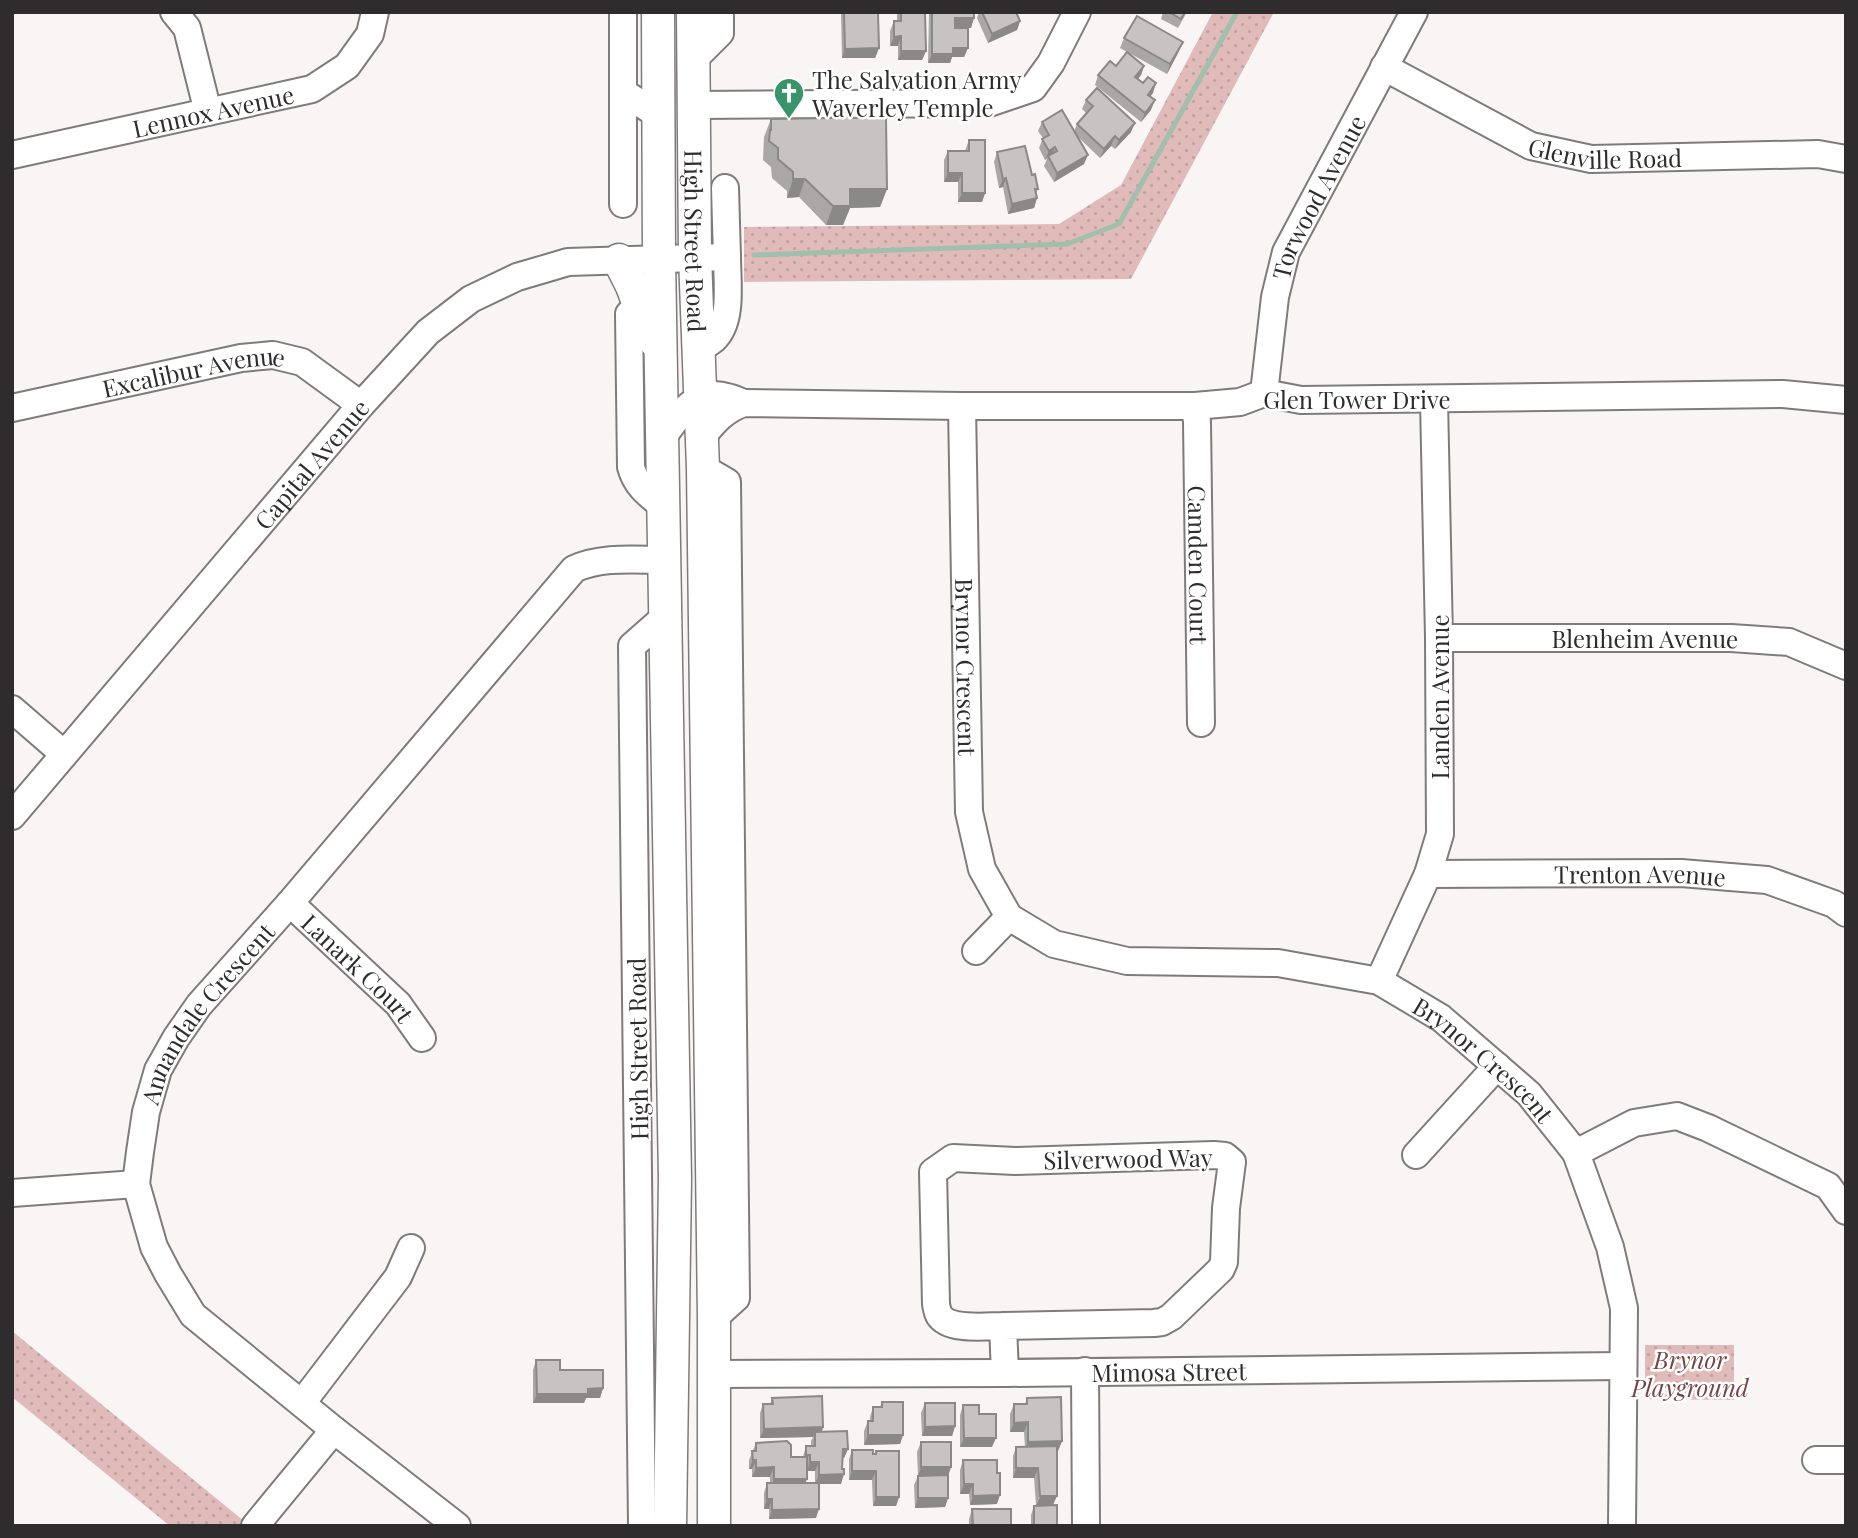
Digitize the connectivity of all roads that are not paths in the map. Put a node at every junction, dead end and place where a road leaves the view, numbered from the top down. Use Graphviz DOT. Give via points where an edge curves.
graph roads {
  1 [pos="174,12"];
  2 [pos="375,12"];
  3 [pos="623,12"];
  4 [pos="658,12"];
  5 [pos="694,12"];
  6 [pos="720,12"];
  7 [pos="1077,12"];
  8 [pos="1414,12"];
  9 [pos="694,60"];
  10 [pos="1384,67"];
  11 [pos="623,92"];
  12 [pos="694,105"];
  13 [pos="208,112"];
  14 [pos="658,115"];
  15 [pos="12,155"];
  16 [pos="1846,159"];
  17 [pos="726,188"];
  18 [pos="623,204"];
  19 [pos="695,257"];
  20 [pos="727,257"];
  21 [pos="659,258"];
  22 [pos="619,260"];
  23 [pos="629,314"];
  24 [pos="699,349"];
  25 [pos="661,354"];
  26 [pos="630,357"];
  27 [pos="1264,393"];
  28 [pos="701,398"];
  29 [pos="1434,400"];
  30 [pos="1846,400"];
  31 [pos="744,404"];
  32 [pos="361,405"];
  33 [pos="962,406"];
  34 [pos="1195,406"];
  35 [pos="12,408"];
  36 [pos="663,437"];
  37 [pos="702,437"];
  38 [pos="664,507"];
  39 [pos="666,560"];
  40 [pos="1439,638"];
  41 [pos="1846,666"];
  42 [pos="12,709"];
  43 [pos="1201,723"];
  44 [pos="64,754"];
  45 [pos="12,816"];
  46 [pos="1428,874"];
  47 [pos="290,903"];
  48 [pos="1846,913"];
  49 [pos="1009,917"];
  50 [pos="976,951"];
  51 [pos="1379,981"];
  52 [pos="422,1038"];
  53 [pos="1497,1066"];
  54 [pos="1576,1153"];
  55 [pos="1416,1156"];
  56 [pos="136,1184"];
  57 [pos="12,1193"];
  58 [pos="1846,1211"];
  59 [pos="411,1248"];
  60 [pos="1003,1325"];
  61 [pos="1623,1366"];
  62 [pos="1085,1371"];
  63 [pos="1005,1373"];
  64 [pos="714,1374"];
  65 [pos="302,1403"];
  66 [pos="334,1430"];
  67 [pos="1816,1460"];
  68 [pos="1846,1460"];
  69 [pos="661,1510"];
  70 [pos="715,1514"];
  71 [pos="255,1526"];
  72 [pos="457,1526"];
  73 [pos="642,1526"];
  74 [pos="1086,1526"];
  75 [pos="1622,1526"];
  1 -- 13 [label="street" via="187,28"];
  2 -- 13 [label="street, Lennox Avenue" via="370,34 347,66 312,89"];
  3 -- 11 [label="street"];
  4 -- 14 [label="main road, High Street Road"];
  5 -- 9 [label="main road, High Street Road"];
  6 -- 9 [label="street" via="720,33"];
  7 -- 12 [label="street" via="1033,88 989,103"];
  8 -- 10 [label="street, Torwood Avenue"];
  9 -- 12 [label="main road, High Street Road"];
  10 -- 16 [label="street, Glenville Road" via="1531,146 1591,159 1818,154"];
  10 -- 27 [label="street, Torwood Avenue" via="1286,253 1275,297"];
  11 -- 14 [label="street"];
  11 -- 18 [label="street"];
  12 -- 19 [label="main road, High Street Road"];
  13 -- 15 [label="street, Lennox Avenue"];
  14 -- 21 [label="main road, High Street Road"];
  17 -- 20 [label="street"];
  19 -- 20 [label="street, Capital Avenue"];
  19 -- 21 [label="street, Capital Avenue"];
  19 -- 24 [label="main road, High Street Road"];
  20 -- 24 [label="street" via="726,320 713,341"];
  21 -- 22 [label="street, Capital Avenue"];
  21 -- 25 [label="main road, High Street Road"];
  22 -- 25 [label="main road"];
  22 -- 32 [label="street, Capital Avenue" via="568,262 517,277 471,299 428,332"];
  23 -- 26 [label="street"];
  24 -- 28 [label="main road, High Street Road"];
  25 -- 26 [label="street, High Street Road"];
  25 -- 36 [label="main road, High Street Road"];
  26 -- 38 [label="street" via="633,476"];
  27 -- 29 [label="street, Glen Tower Drive" via="1301,400"];
  27 -- 34 [label="street, Glen Tower Drive" via="1240,402"];
  28 -- 31 [label="street, Glen Tower Drive" via="722,396"];
  28 -- 36 [label="street" via="685,408"];
  28 -- 37 [label="main road, High Street Road"];
  29 -- 30 [label="street, Glen Tower Drive" via="1783,394"];
  29 -- 40 [label="street, Landen Avenue"];
  31 -- 33 [label="street, Glen Tower Drive"];
  31 -- 37 [label="street" via="721,416"];
  32 -- 35 [label="street, Excalibur Avenue" via="302,362 273,355"];
  32 -- 44 [label="street, Capital Avenue"];
  33 -- 34 [label="street, Glen Tower Drive"];
  33 -- 49 [label="street, Brynor Crescent" via="968,812 982,869"];
  34 -- 43 [label="street, Camden Court"];
  36 -- 38 [label="main road, High Street Road"];
  37 -- 64 [label="main road, High Street Road"];
  38 -- 39 [label="main road, High Street Road"];
  39 -- 47 [label="street, Annandale Crescent" via="603,561 574,569"];
  39 -- 69 [label="main road, High Street Road" via="675,1179"];
  40 -- 41 [label="street, Blenheim Avenue" via="1731,638 1789,642"];
  40 -- 46 [label="street, Landen Avenue" via="1440,834"];
  42 -- 44 [label="street"];
  44 -- 45 [label="street, Capital Avenue"];
  46 -- 48 [label="street, Trenton Avenue" via="1681,873 1767,880 1834,904"];
  46 -- 51 [label="street, Landen Avenue"];
  47 -- 52 [label="street, Lanark Court" via="398,1004"];
  47 -- 56 [label="street, Annandale Crescent" via="198,1005 158,1070 146,1112"];
  49 -- 50 [label="street"];
  49 -- 51 [label="street, Brynor Crescent" via="1054,944 1127,961 1278,963"];
  51 -- 53 [label="street, Brynor Crescent" via="1441,1018"];
  53 -- 54 [label="street, Brynor Crescent" via="1529,1094"];
  53 -- 55 [label="street"];
  54 -- 58 [label="street" via="1634,1123 1677,1116 1828,1186"];
  54 -- 61 [label="street, Brynor Crescent" via="1609,1247 1624,1308"];
  56 -- 57 [label="street"];
  56 -- 65 [label="street, Annandale Crescent" via="154,1248 193,1315"];
  59 -- 65 [label="street" via="398,1277"];
  60 -- 60 [label="street, Silverwood Way" via="957,1326 938,1315 933,1172 953,1158 1015,1161 1214,1155 1225,1156 1232,1163 1224,1262 1171,1317 1154,1323"];
  60 -- 63 [label="street"];
  61 -- 62 [label="street, Mimosa Street"];
  61 -- 75 [label="street, Brynor Crescent"];
  62 -- 63 [label="street, Mimosa Street"];
  62 -- 74 [label="street"];
  63 -- 64 [label="street, Mimosa Street"];
  64 -- 70 [label="main road, High Street Road"];
  65 -- 66 [label="street, Annandale Crescent"];
  66 -- 71 [label="street"];
  66 -- 72 [label="street, Annandale Crescent"];
  67 -- 68 [label="street"];
  69 -- 70 [label="main road"];
  69 -- 73 [label="street, High Street Road"];
}
